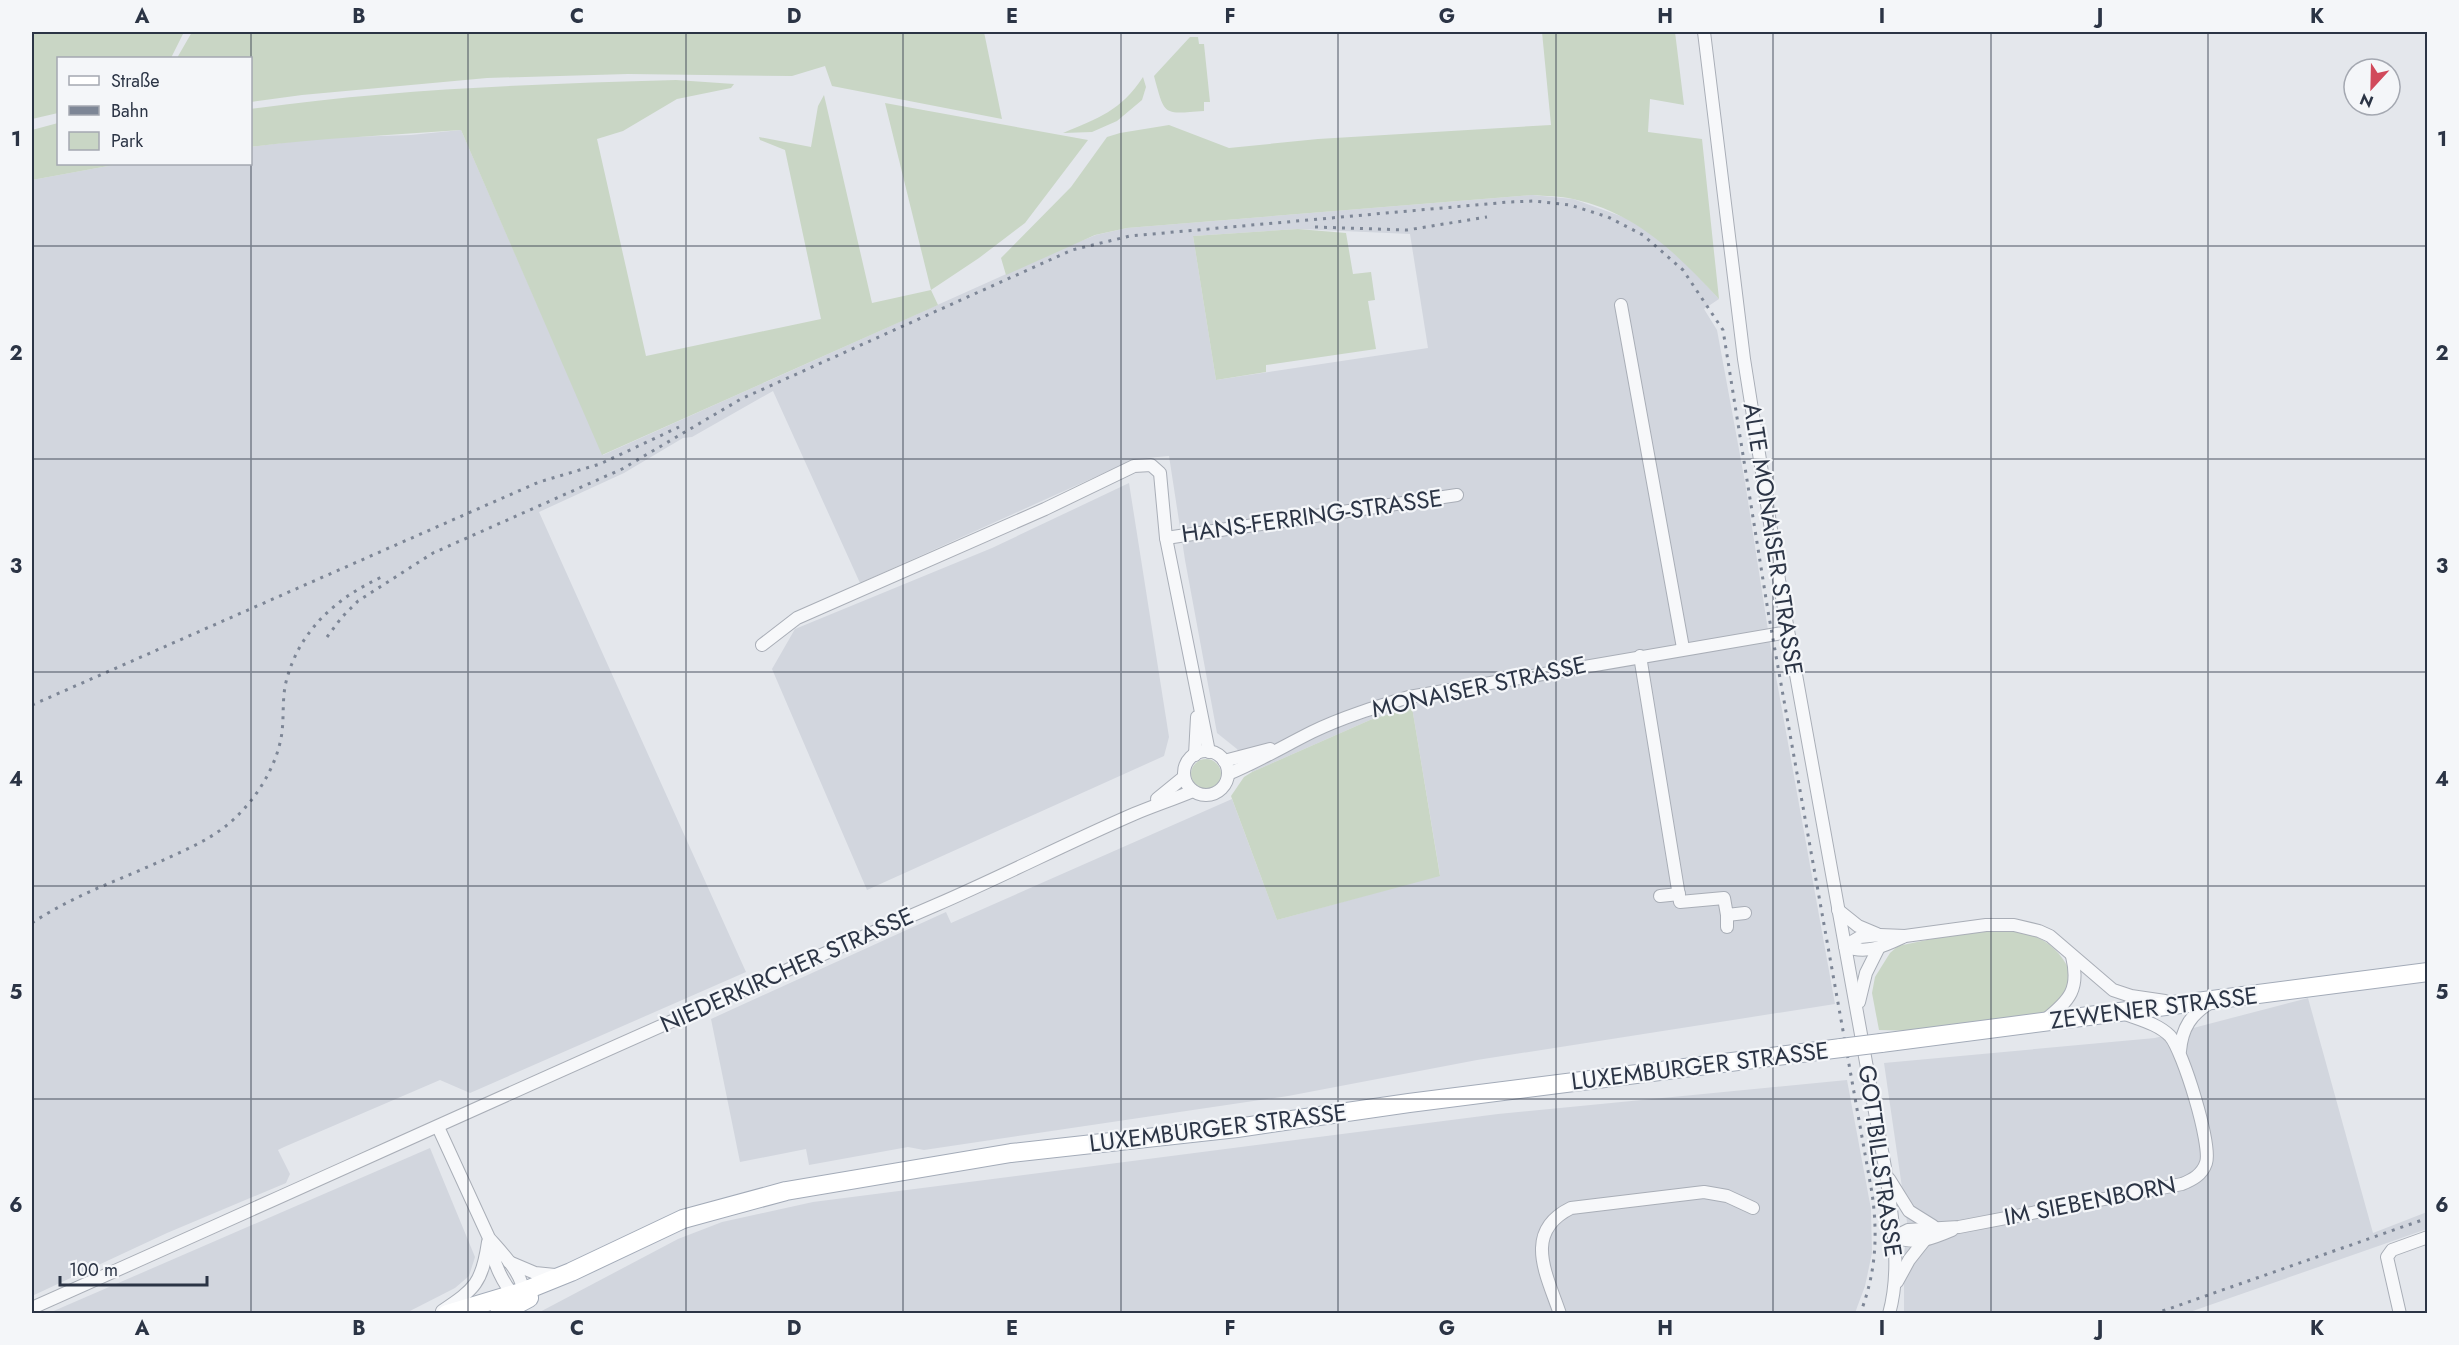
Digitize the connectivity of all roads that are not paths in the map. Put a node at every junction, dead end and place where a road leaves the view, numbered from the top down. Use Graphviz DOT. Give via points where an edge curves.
graph roads {
  1 [pos="1704,32"];
  2 [pos="1621,305"];
  3 [pos="1457,495"];
  4 [pos="1167,538"];
  5 [pos="1788,632"];
  6 [pos="762,645"];
  7 [pos="1683,648"];
  8 [pos="1640,656"];
  9 [pos="1198,704"];
  10 [pos="1289,745"];
  11 [pos="1209,752"];
  12 [pos="1195,755"];
  13 [pos="1224,760"];
  14 [pos="1228,774"];
  15 [pos="1184,777"];
  16 [pos="1193,791"];
  17 [pos="1136,813"];
  18 [pos="1679,894"];
  19 [pos="1660,896"];
  20 [pos="1838,910"];
  21 [pos="1745,913"];
  22 [pos="1880,935"];
  23 [pos="1905,936"];
  24 [pos="1845,946"];
  25 [pos="1878,948"];
  26 [pos="2072,956"];
  27 [pos="2427,972"];
  28 [pos="2215,999"];
  29 [pos="2187,1003"];
  30 [pos="1857,1012"];
  31 [pos="2118,1012"];
  32 [pos="2043,1022"];
  33 [pos="1872,1043"];
  34 [pos="2180,1052"];
  35 [pos="438,1127"];
  36 [pos="1886,1173"];
  37 [pos="1753,1208"];
  38 [pos="1959,1227"];
  39 [pos="1936,1228"];
  40 [pos="1894,1237"];
  41 [pos="2427,1237"];
  42 [pos="489,1238"];
  43 [pos="1924,1241"];
  44 [pos="507,1260"];
  45 [pos="571,1272"];
  46 [pos="1894,1287"];
  47 [pos="519,1296"];
  48 [pos="33,1304"];
  49 [pos="439,1314"];
  50 [pos="447,1314"];
  51 [pos="500,1314"];
  52 [pos="1560,1314"];
  53 [pos="1889,1314"];
  54 [pos="2400,1314"];
  1 -- 5 [label="street, ALTE MONAISER STRASSE" via="1744,359"];
  2 -- 7 [label="street"];
  3 -- 4 [label="street, HANS-FERRING-STRASSE"];
  4 -- 6 [label="street" via="1160,473 1151,465 1134,466 797,618"];
  4 -- 9 [label="street"];
  5 -- 7 [label="street, MONAISER STRASSE"];
  5 -- 20 [label="street, ALTE MONAISER STRASSE"];
  7 -- 8 [label="street, MONAISER STRASSE"];
  8 -- 10 [label="street, MONAISER STRASSE" via="1409,697 1365,710"];
  8 -- 18 [label="street"];
  9 -- 11 [label="street"];
  9 -- 12 [label="street"];
  10 -- 13 [label="street, MONAISER STRASSE"];
  10 -- 14 [label="street, MONAISER STRASSE"];
  11 -- 12 [label="street"];
  11 -- 13 [label="street"];
  12 -- 15 [label="street" via="1185,766"];
  13 -- 14 [label="street"];
  14 -- 16 [label="street" via="1218,792 1201,795"];
  15 -- 16 [label="street"];
  15 -- 17 [label="street, NIEDERKIRCHER STRASSE"];
  16 -- 17 [label="street, NIEDERKIRCHER STRASSE"];
  17 -- 35 [label="street, NIEDERKIRCHER STRASSE"];
  18 -- 19 [label="street"];
  18 -- 21 [label="street" via="1680,902 1724,898 1727,921"];
  20 -- 22 [label="street" via="1858,926"];
  20 -- 24 [label="street, ALTE MONAISER STRASSE"];
  22 -- 23 [label="street"];
  22 -- 24 [label="street" via="1856,939"];
  23 -- 25 [label="street"];
  23 -- 26 [label="street" via="2014,925 2039,930 2063,945"];
  24 -- 25 [label="street"];
  24 -- 30 [label="street, ALTE MONAISER STRASSE"];
  25 -- 30 [label="street" via="1864,979"];
  26 -- 29 [label="street" via="2120,993"];
  26 -- 32 [label="street" via="2075,974 2071,995"];
  27 -- 28 [label="main road, ZEWENER STRASSE"];
  28 -- 29 [label="main road, ZEWENER STRASSE"];
  28 -- 34 [label="street" via="2189,1021"];
  29 -- 31 [label="main road, ZEWENER STRASSE"];
  30 -- 33 [label="street, ALTE MONAISER STRASSE"];
  31 -- 32 [label="main road, ZEWENER STRASSE"];
  31 -- 34 [label="street, IM SIEBENBORN" via="2159,1028"];
  32 -- 33 [label="main road, ZEWENER STRASSE"];
  33 -- 36 [label="street, GOTTBILLSTRASSE"];
  33 -- 45 [label="main road, LUXEMBURGER STRASSE, bridge" via="1237,1128 1011,1153 874,1175 786,1191 683,1219"];
  34 -- 38 [label="street, IM SIEBENBORN" via="2206,1141 2207,1160 2197,1176 2182,1184"];
  35 -- 42 [label="street"];
  35 -- 48 [label="street, NIEDERKIRCHER STRASSE"];
  36 -- 39 [label="street" via="1909,1211"];
  36 -- 40 [label="street, GOTTBILLSTRASSE"];
  37 -- 52 [label="street" via="1727,1196 1704,1192 1571,1208 1560,1214 1550,1222 1541,1254"];
  38 -- 39 [label="street, IM SIEBENBORN"];
  38 -- 43 [label="street, IM SIEBENBORN"];
  39 -- 40 [label="street, IM SIEBENBORN" via="1908,1230"];
  40 -- 43 [label="street, IM SIEBENBORN"];
  40 -- 46 [label="street, GOTTBILLSTRASSE"];
  41 -- 54 [label="street" via="2392,1250 2387,1257"];
  42 -- 44 [label="street"];
  42 -- 47 [label="street" via="492,1252"];
  42 -- 49 [label="street" via="475,1287"];
  43 -- 46 [label="street"];
  44 -- 45 [label="street" via="540,1275"];
  44 -- 47 [label="street" via="520,1281"];
  45 -- 47 [label="main road, LUXEMBURGER STRASSE"];
  46 -- 53 [label="street, GOTTBILLSTRASSE"];
  47 -- 50 [label="main road, LUXEMBURGER STRASSE"];
  47 -- 51 [label="main road, LUXEMBURGER STRASSE"];
}
